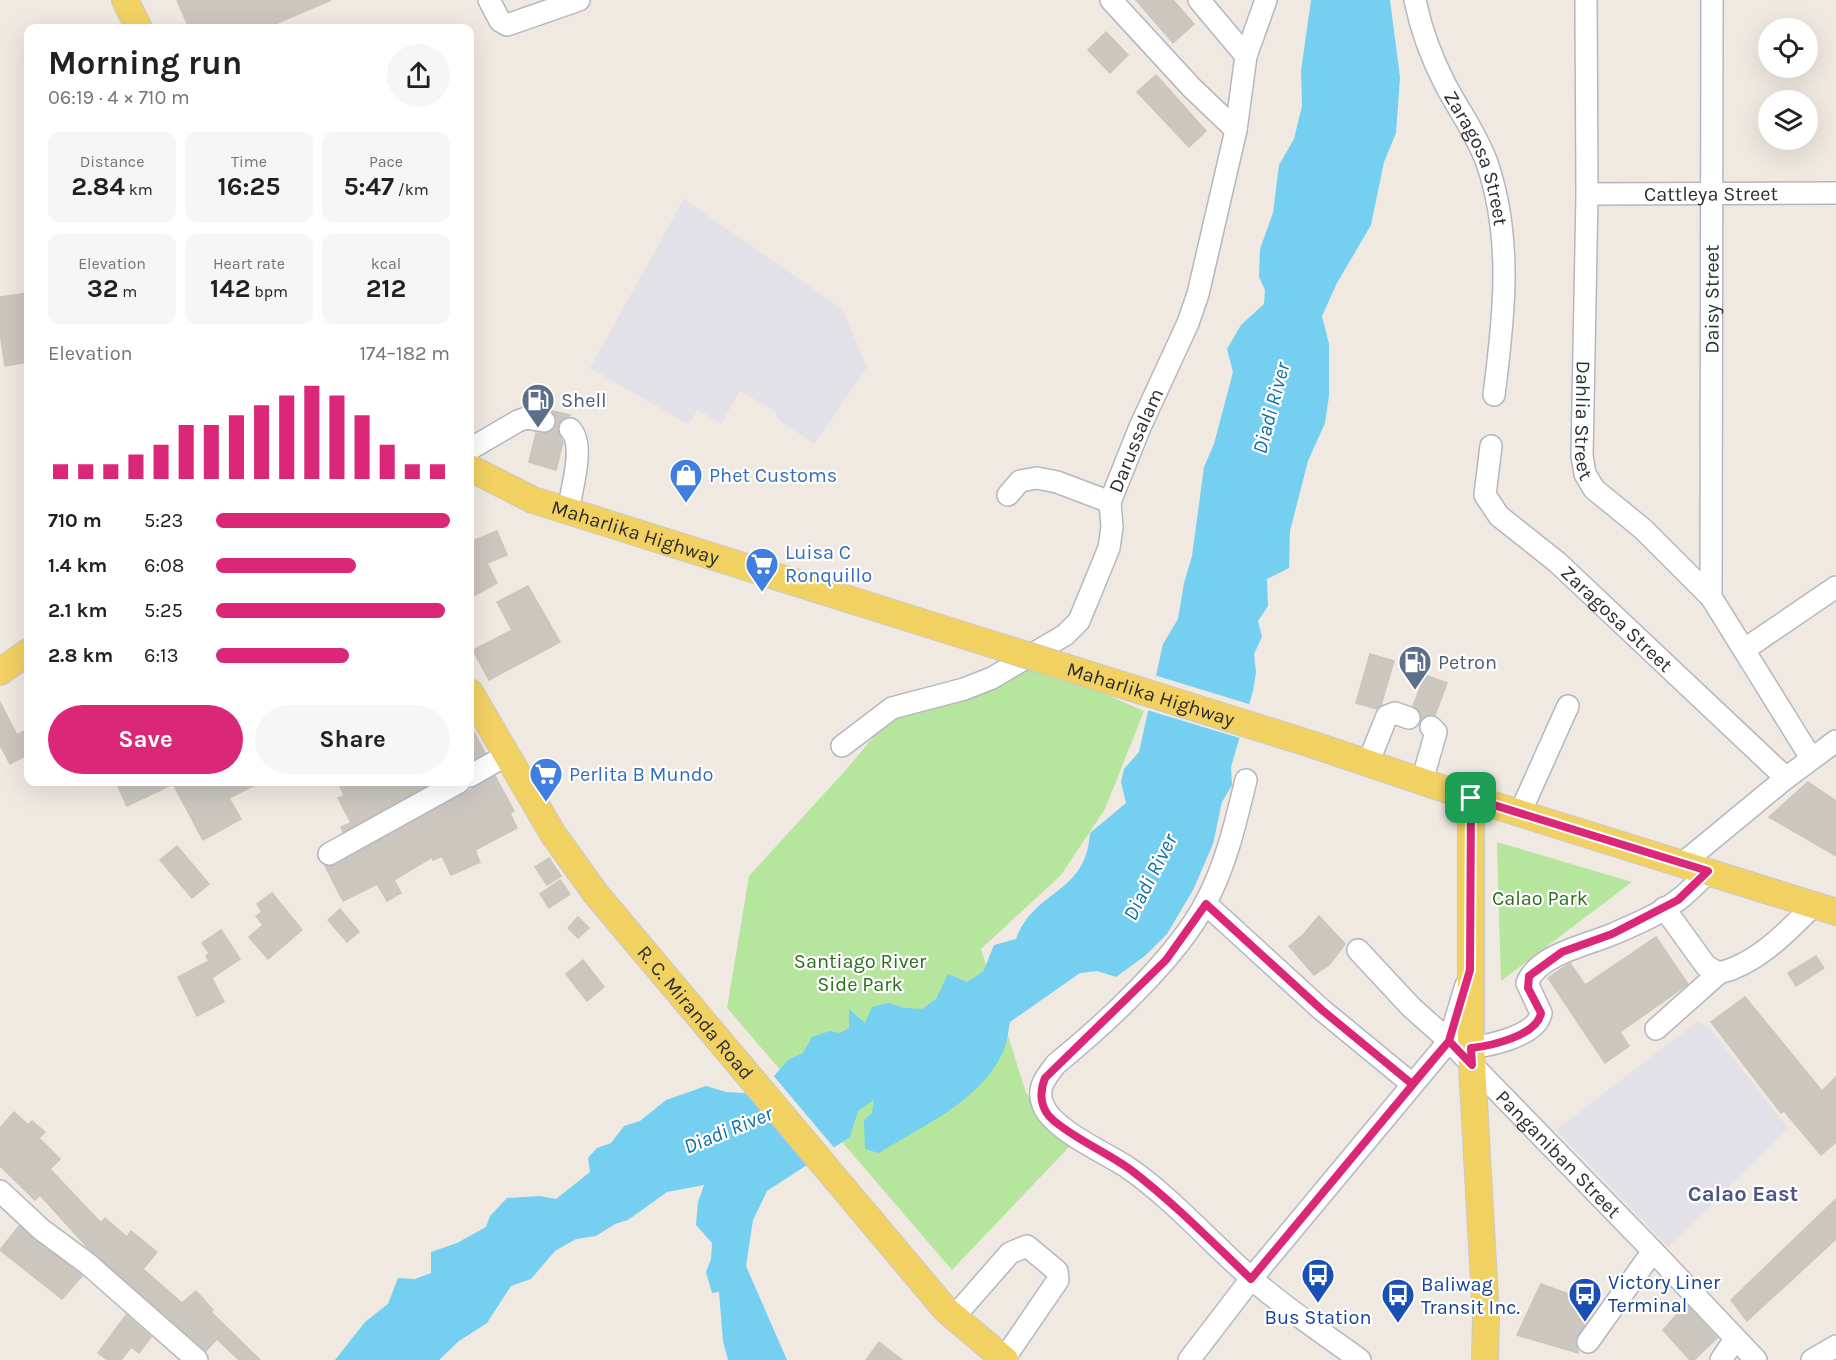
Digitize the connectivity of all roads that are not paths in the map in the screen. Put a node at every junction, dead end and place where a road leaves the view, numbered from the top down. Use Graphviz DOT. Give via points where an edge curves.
graph roads {
  1 [pos="125,0"];
  2 [pos="489,0"];
  3 [pos="579,0"];
  4 [pos="1111,0"];
  5 [pos="1198,0"];
  6 [pos="1266,0"];
  7 [pos="1415,0"];
  8 [pos="1586,0"];
  9 [pos="1712,0"];
  10 [pos="137,24"];
  11 [pos="1246,56"];
  12 [pos="1236,130"];
  13 [pos="1836,193"];
  14 [pos="1587,194"];
  15 [pos="1712,195"];
  16 [pos="1494,394"];
  17 [pos="544,421"];
  18 [pos="570,429"];
  19 [pos="474,447"];
  20 [pos="1491,447"];
  21 [pos="474,470"];
  22 [pos="1008,495"];
  23 [pos="1110,502"];
  24 [pos="568,511"];
  25 [pos="1836,587"];
  26 [pos="1711,597"];
  27 [pos="1745,649"];
  28 [pos="24,655"];
  29 [pos="0,672"];
  30 [pos="474,699"];
  31 [pos="1568,705"];
  32 [pos="1409,718"];
  33 [pos="1431,727"];
  34 [pos="1836,741"];
  35 [pos="842,746"];
  36 [pos="505,756"];
  37 [pos="1811,758"];
  38 [pos="1368,763"];
  39 [pos="474,774"];
  40 [pos="1786,778"];
  41 [pos="1246,780"];
  42 [pos="1422,781"];
  43 [pos="452,786"];
  44 [pos="1471,798"];
  45 [pos="1520,813"];
  46 [pos="329,854"];
  47 [pos="1683,863"];
  48 [pos="1708,871"];
  49 [pos="1206,904"];
  50 [pos="1664,908"];
  51 [pos="1825,909"];
  52 [pos="1358,950"];
  53 [pos="1719,973"];
  54 [pos="1656,1029"];
  55 [pos="1464,1052"];
  56 [pos="1412,1084"];
  57 [pos="0,1191"];
  58 [pos="1653,1251"];
  59 [pos="1251,1279"];
  60 [pos="950,1313"];
  61 [pos="1735,1339"];
  62 [pos="1588,1342"];
  63 [pos="1836,1346"];
  64 [pos="197,1360"];
  65 [pos="1004,1360"];
  66 [pos="1189,1360"];
  67 [pos="1360,1360"];
  68 [pos="1485,1360"];
  69 [pos="1721,1360"];
  70 [pos="1756,1360"];
  71 [pos="1812,1360"];
  1 -- 10 [label="main road"];
  2 -- 3 [label="street" via="500,21 507,25"];
  4 -- 12 [label="street"];
  5 -- 11 [label="street"];
  6 -- 11 [label="street, Darussalam"];
  7 -- 16 [label="street, Zaragosa Street" via="1428,45 1487,163 1498,208 1505,248"];
  8 -- 14 [label="street, Dahlia Street"];
  9 -- 15 [label="street, Daisy Street"];
  11 -- 12 [label="street, Darussalam"];
  12 -- 23 [label="street, Darussalam" via="1188,323"];
  13 -- 15 [label="street, Cattleya Street"];
  14 -- 15 [label="street, Cattleya Street"];
  14 -- 26 [label="street, Dahlia Street" via="1582,456 1585,474 1608,503 1643,529"];
  15 -- 26 [label="street, Daisy Street"];
  17 -- 19 [label="street" via="526,418"];
  18 -- 24 [label="street" via="578,448"];
  20 -- 40 [label="street, Zaragosa Street" via="1485,495 1498,516 1557,561"];
  21 -- 24 [label="main road, Maharlika Highway" via="533,500"];
  22 -- 23 [label="street" via="1020,481 1037,478"];
  23 -- 35 [label="street, Darussalam" via="1113,527 1109,548 1078,621 1065,634 992,678 892,708"];
  24 -- 38 [label="main road, Maharlika Highway, bridge"];
  25 -- 27 [label="street"];
  26 -- 27 [label="street, Dahlia Street"];
  27 -- 37 [label="street, Dahlia Street"];
  28 -- 29 [label="main road"];
  30 -- 36 [label="main road, R. C. Miranda Road"];
  31 -- 45 [label="street"];
  32 -- 38 [label="street" via="1395,713 1387,716"];
  33 -- 42 [label="street" via="1436,732"];
  34 -- 37 [label="street"];
  36 -- 39 [label="street"];
  36 -- 60 [label="main road, R. C. Miranda Road" via="596,894"];
  37 -- 40 [label="street"];
  38 -- 42 [label="main road, Maharlika Highway"];
  40 -- 47 [label="street"];
  41 -- 49 [label="street" via="1229,844"];
  42 -- 44 [label="main road, Maharlika Highway"];
  43 -- 46 [label="street"];
  44 -- 45 [label="main road, Maharlika Highway"];
  44 -- 55 [label="main road" via="1470,970"];
  45 -- 47 [label="main road, Maharlika Highway"];
  47 -- 48 [label="main road, Maharlika Highway"];
  48 -- 50 [label="street"];
  48 -- 51 [label="main road, Maharlika Highway"];
  49 -- 56 [label="street" via="1322,1010"];
  49 -- 59 [label="street" via="1166,960 1045,1078 1040,1092 1052,1119 1129,1168"];
  50 -- 53 [label="street" via="1706,966"];
  50 -- 55 [label="street" via="1612,934 1562,952 1529,976 1527,982 1541,1013 1538,1021 1508,1040"];
  51 -- 53 [label="street" via="1731,970"];
  52 -- 55 [label="street, Panganiban Street" via="1411,1007"];
  53 -- 54 [label="street"];
  55 -- 56 [label="street"];
  55 -- 58 [label="street, Panganiban Street"];
  55 -- 68 [label="main road" via="1486,1318"];
  56 -- 59 [label="street"];
  57 -- 64 [label="street"];
  58 -- 61 [label="street, Panganiban Street"];
  58 -- 62 [label="street"];
  59 -- 66 [label="street"];
  59 -- 67 [label="street"];
  60 -- 65 [label="main road, R. C. Miranda Road"];
  60 -- 65 [label="street" via="1021,1246 1027,1246 1057,1271 1058,1280"];
  61 -- 69 [label="street"];
  61 -- 70 [label="street, Panganiban Street"];
  63 -- 71 [label="street"];
}
